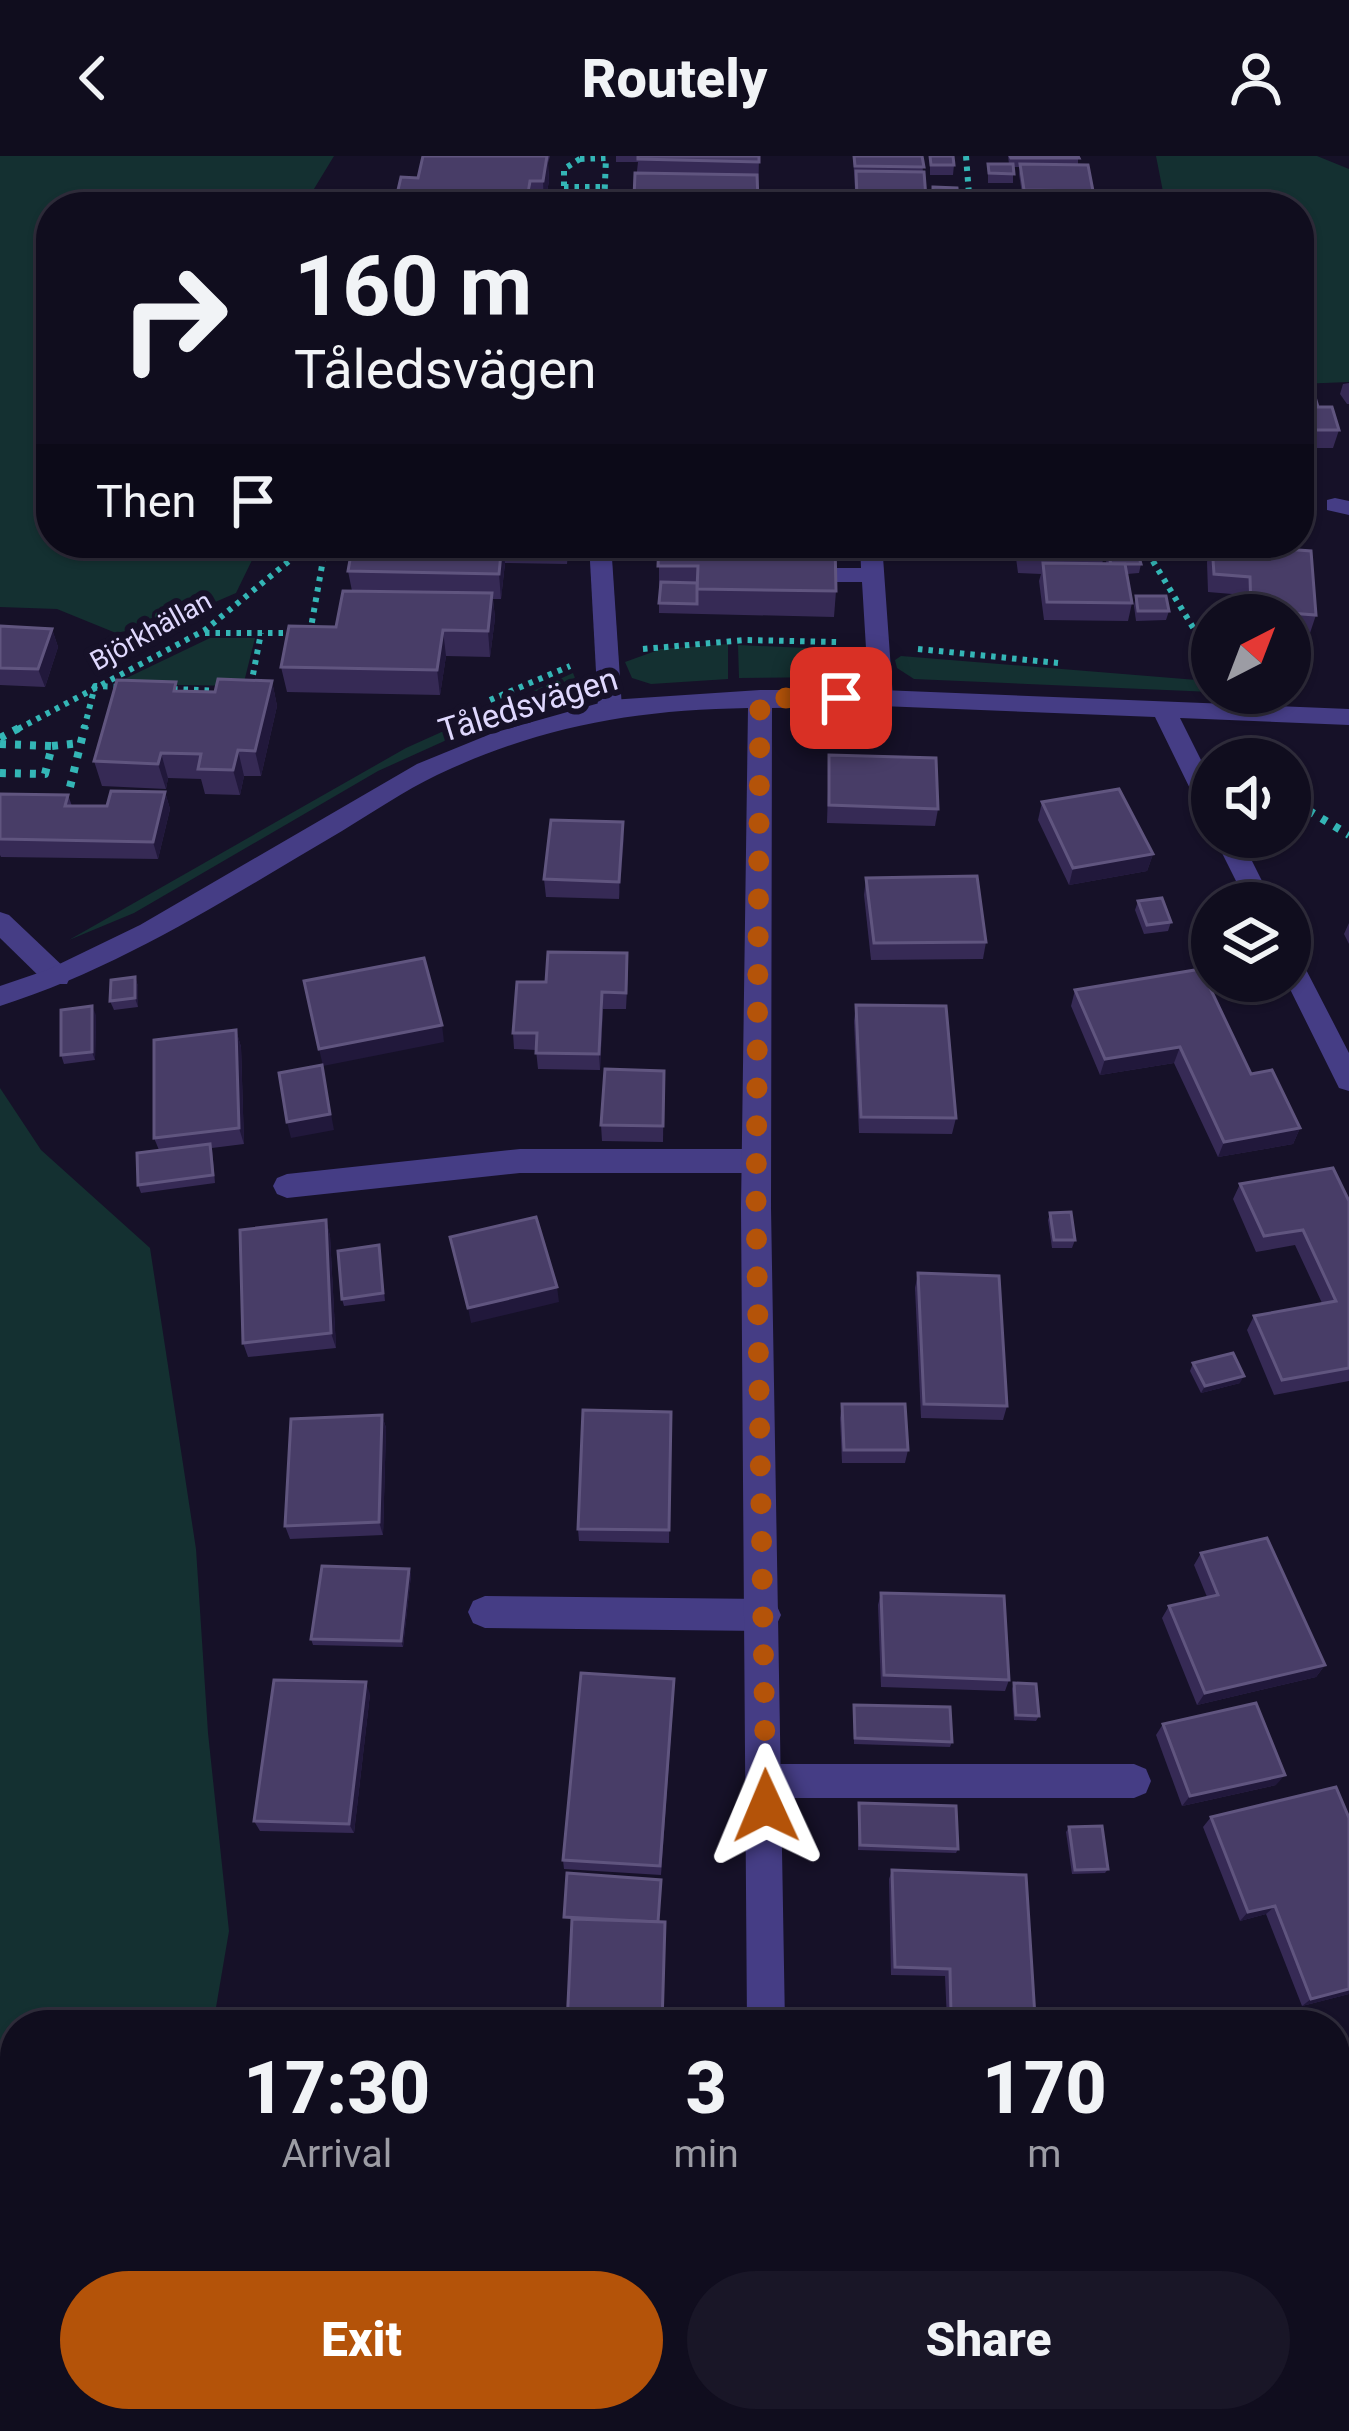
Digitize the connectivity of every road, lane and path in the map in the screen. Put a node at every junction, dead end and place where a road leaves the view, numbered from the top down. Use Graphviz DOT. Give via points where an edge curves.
graph roads {
  1 [pos="966,156"];
  2 [pos="582,158"];
  3 [pos="564,187"];
  4 [pos="604,187"];
  5 [pos="564,192"];
  6 [pos="604,192"];
  7 [pos="969,192"];
  8 [pos="292,558"];
  9 [pos="323,558"];
  10 [pos="601,558"];
  11 [pos="871,558"];
  12 [pos="1151,558"];
  13 [pos="833,575"];
  14 [pos="872,575"];
  15 [pos="1191,624"];
  16 [pos="199,633"];
  17 [pos="261,633"];
  18 [pos="94,686"];
  19 [pos="139,688"];
  20 [pos="161,689"];
  21 [pos="227,692"];
  22 [pos="249,692"];
  23 [pos="760,698"];
  24 [pos="881,698"];
  25 [pos="610,708"];
  26 [pos="1163,709"];
  27 [pos="1349,717"];
  28 [pos="0,741"];
  29 [pos="81,743"];
  30 [pos="52,746"];
  31 [pos="1191,765"];
  32 [pos="0,773"];
  33 [pos="70,787"];
  34 [pos="1311,812"];
  35 [pos="1349,835"];
  36 [pos="0,922"];
  37 [pos="57,977"];
  38 [pos="0,996"];
  39 [pos="1310,1002"];
  40 [pos="1349,1080"];
  41 [pos="756,1161"];
  42 [pos="286,1186"];
  43 [pos="485,1612"];
  44 [pos="764,1616"];
  45 [pos="766,1781"];
  46 [pos="1134,1781"];
  47 [pos="766,2010"];
  1 -- 7 [label="path"];
  2 -- 3 [label="path" via="564,169"];
  2 -- 4 [label="path" via="606,158"];
  3 -- 4 [label="path"];
  3 -- 5 [label="path"];
  4 -- 6 [label="path"];
  8 -- 16 [label="path, Björkhällan"];
  9 -- 17 [label="path" via="310,633"];
  10 -- 25 [label="street"];
  11 -- 14 [label="street"];
  12 -- 15 [label="path"];
  13 -- 14 [label="street"];
  14 -- 24 [label="street"];
  16 -- 17 [label="path"];
  16 -- 18 [label="path, Björkhällan"];
  17 -- 22 [label="path"];
  18 -- 19 [label="path"];
  18 -- 28 [label="path, Björkhällan"];
  18 -- 29 [label="path"];
  20 -- 21 [label="path"];
  23 -- 24 [label="street, Tåledsvägen"];
  23 -- 25 [label="street, Tåledsvägen"];
  23 -- 41 [label="street"];
  24 -- 26 [label="street, Tåledsvägen"];
  25 -- 37 [label="street, Tåledsvägen" via="426,770"];
  26 -- 27 [label="street, Tåledsvägen"];
  26 -- 31 [label="street"];
  28 -- 30 [label="path"];
  29 -- 30 [label="path"];
  29 -- 33 [label="path"];
  30 -- 32 [label="path" via="45,774"];
  34 -- 35 [label="path"];
  36 -- 37 [label="street"];
  37 -- 38 [label="street, Tåledsvägen"];
  39 -- 40 [label="street"];
  41 -- 42 [label="street" via="520,1161"];
  41 -- 44 [label="street"];
  43 -- 44 [label="street"];
  44 -- 45 [label="street"];
  45 -- 46 [label="street"];
  45 -- 47 [label="street"];
}
